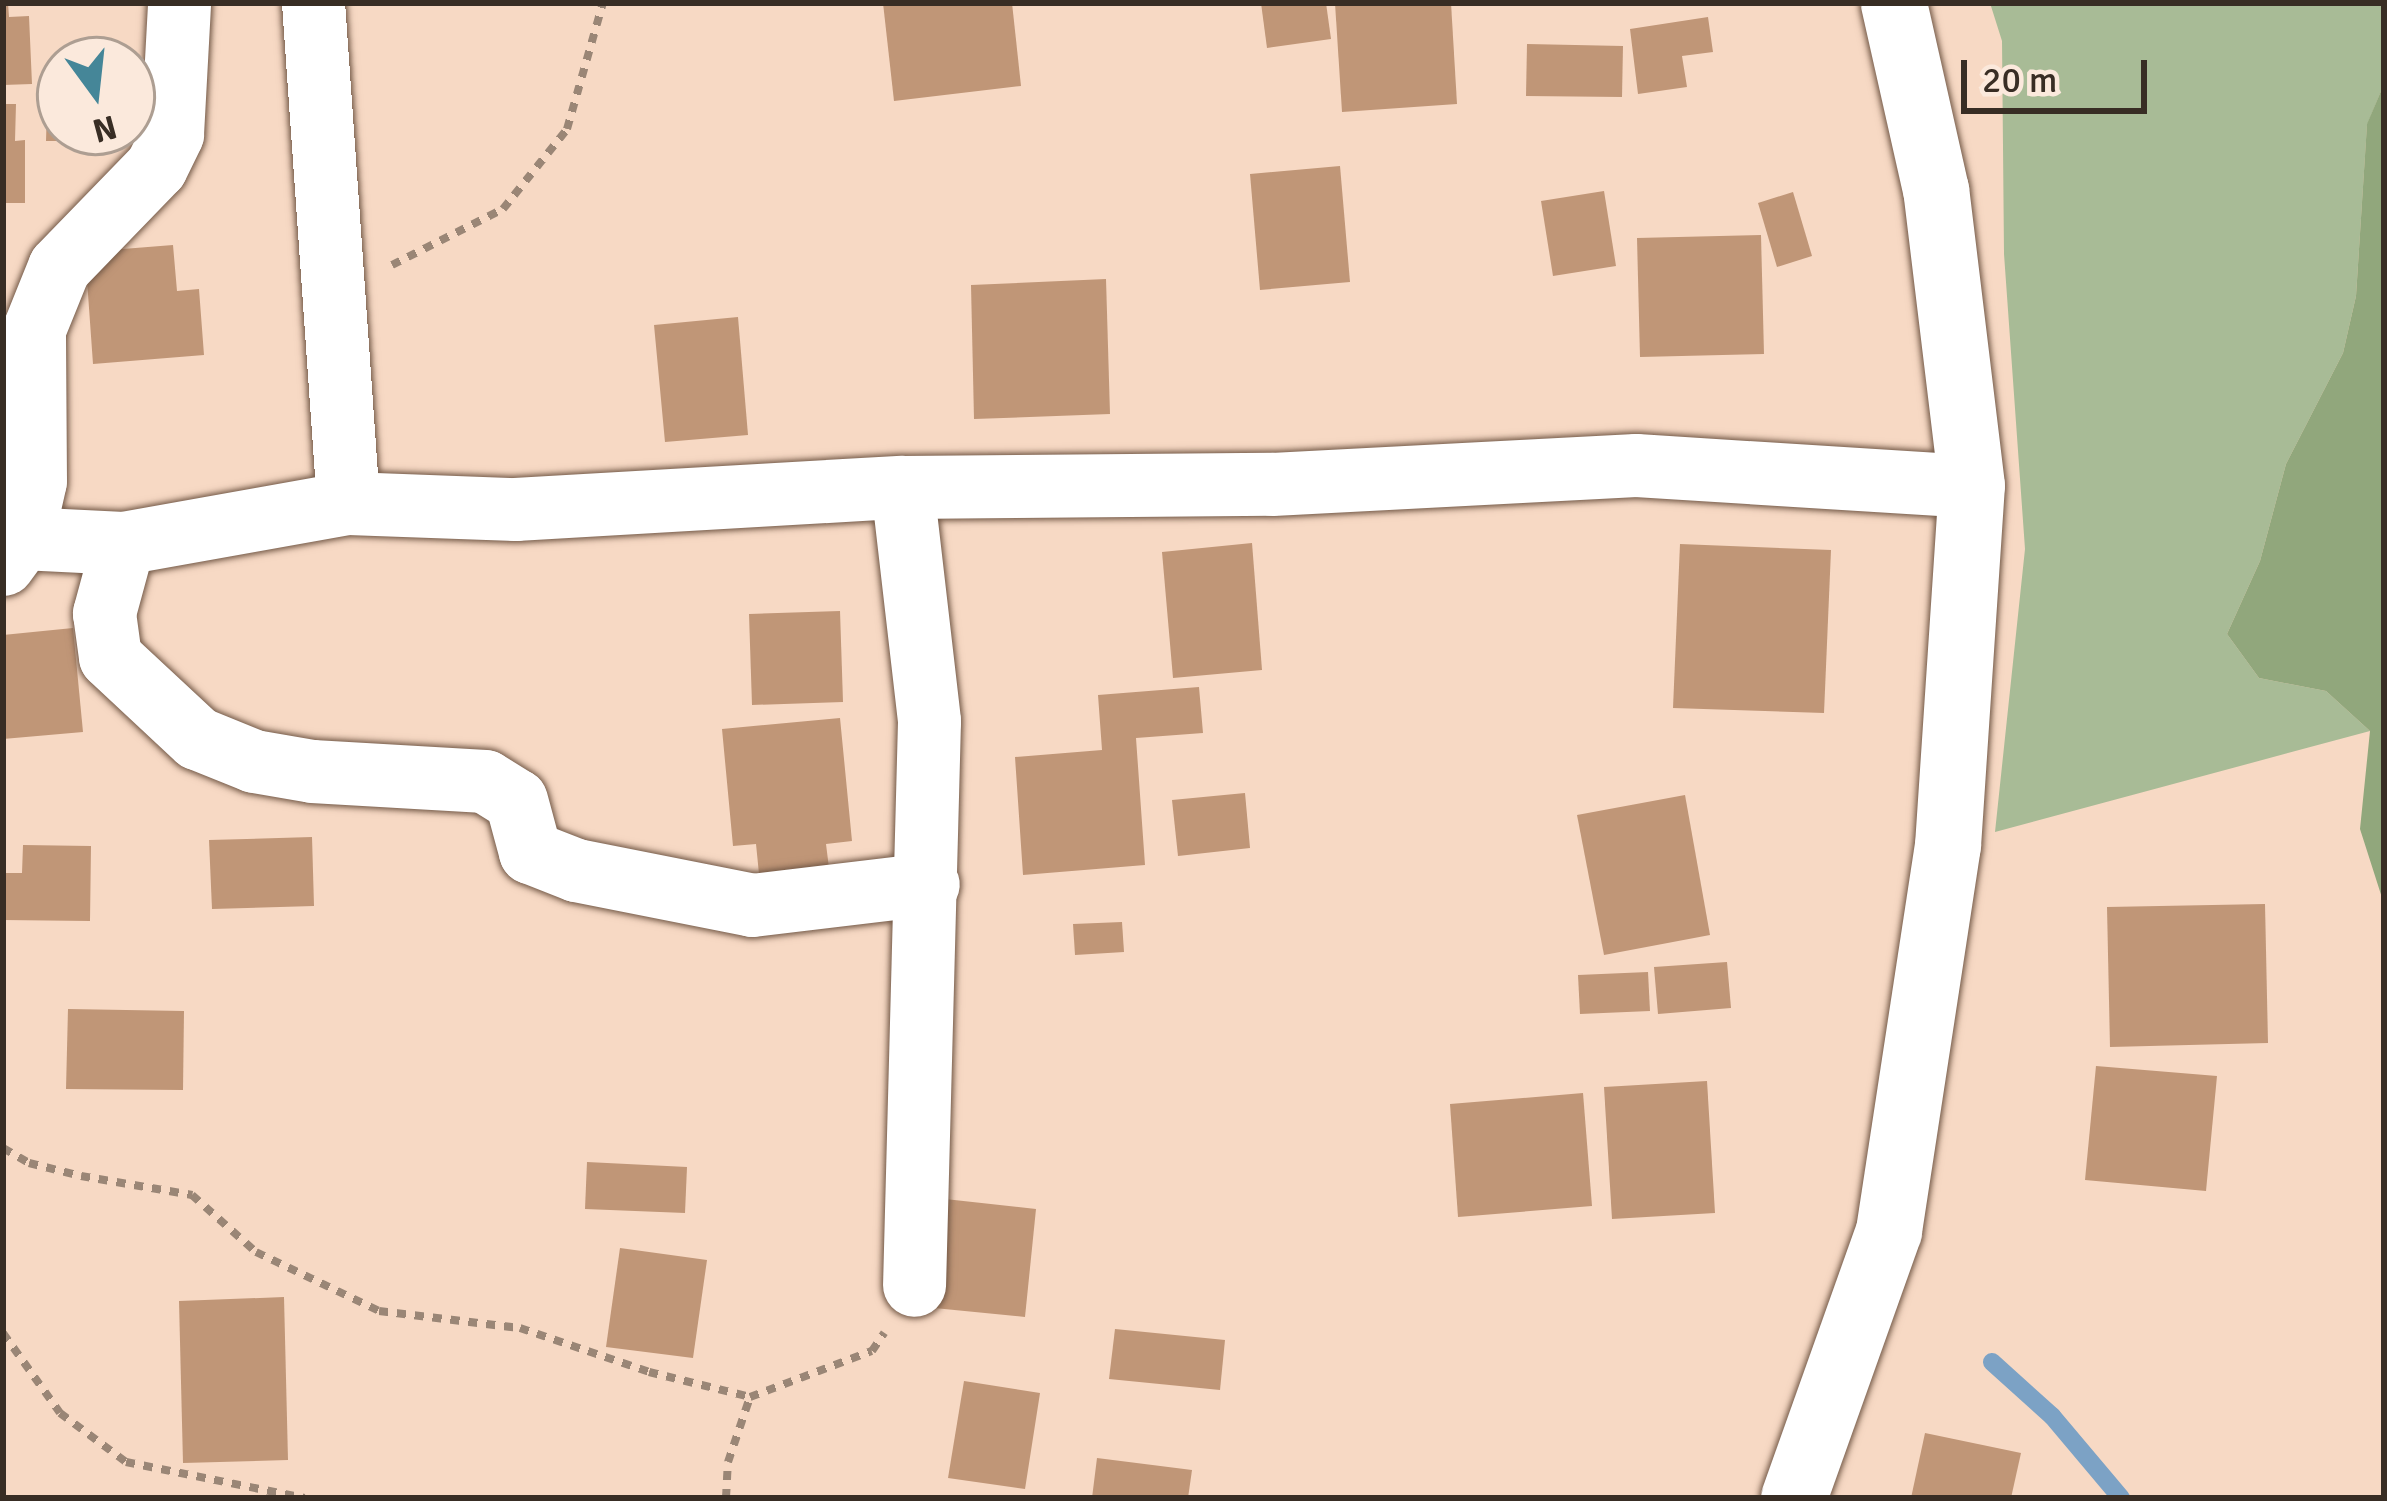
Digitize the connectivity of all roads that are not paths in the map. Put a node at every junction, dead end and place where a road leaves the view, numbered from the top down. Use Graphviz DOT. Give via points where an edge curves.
graph roads {
  1 [pos="179,3"];
  2 [pos="313,3"];
  3 [pos="1894,3"];
  4 [pos="902,487"];
  5 [pos="1972,487"];
  6 [pos="348,502"];
  7 [pos="123,543"];
  8 [pos="13,551"];
  9 [pos="928,884"];
  10 [pos="914,1285"];
  11 [pos="1793,1498"];
  1 -- 8 [label="street" via="172,134 156,167 59,267 34,329 34,481"];
  2 -- 6 [label="street"];
  3 -- 5 [label="highway" via="1936,190"];
  4 -- 5 [label="street" via="1272,484 1636,465"];
  4 -- 6 [label="street" via="515,509"];
  4 -- 9 [label="street" via="929,722"];
  5 -- 11 [label="highway" via="1948,846 1889,1231"];
  6 -- 7 [label="street"];
  7 -- 8 [label="street"];
  7 -- 9 [label="street" via="104,613 110,657 197,738 312,771 485,781 516,800 530,852 576,870 752,905"];
  9 -- 10 [label="street"];
}
